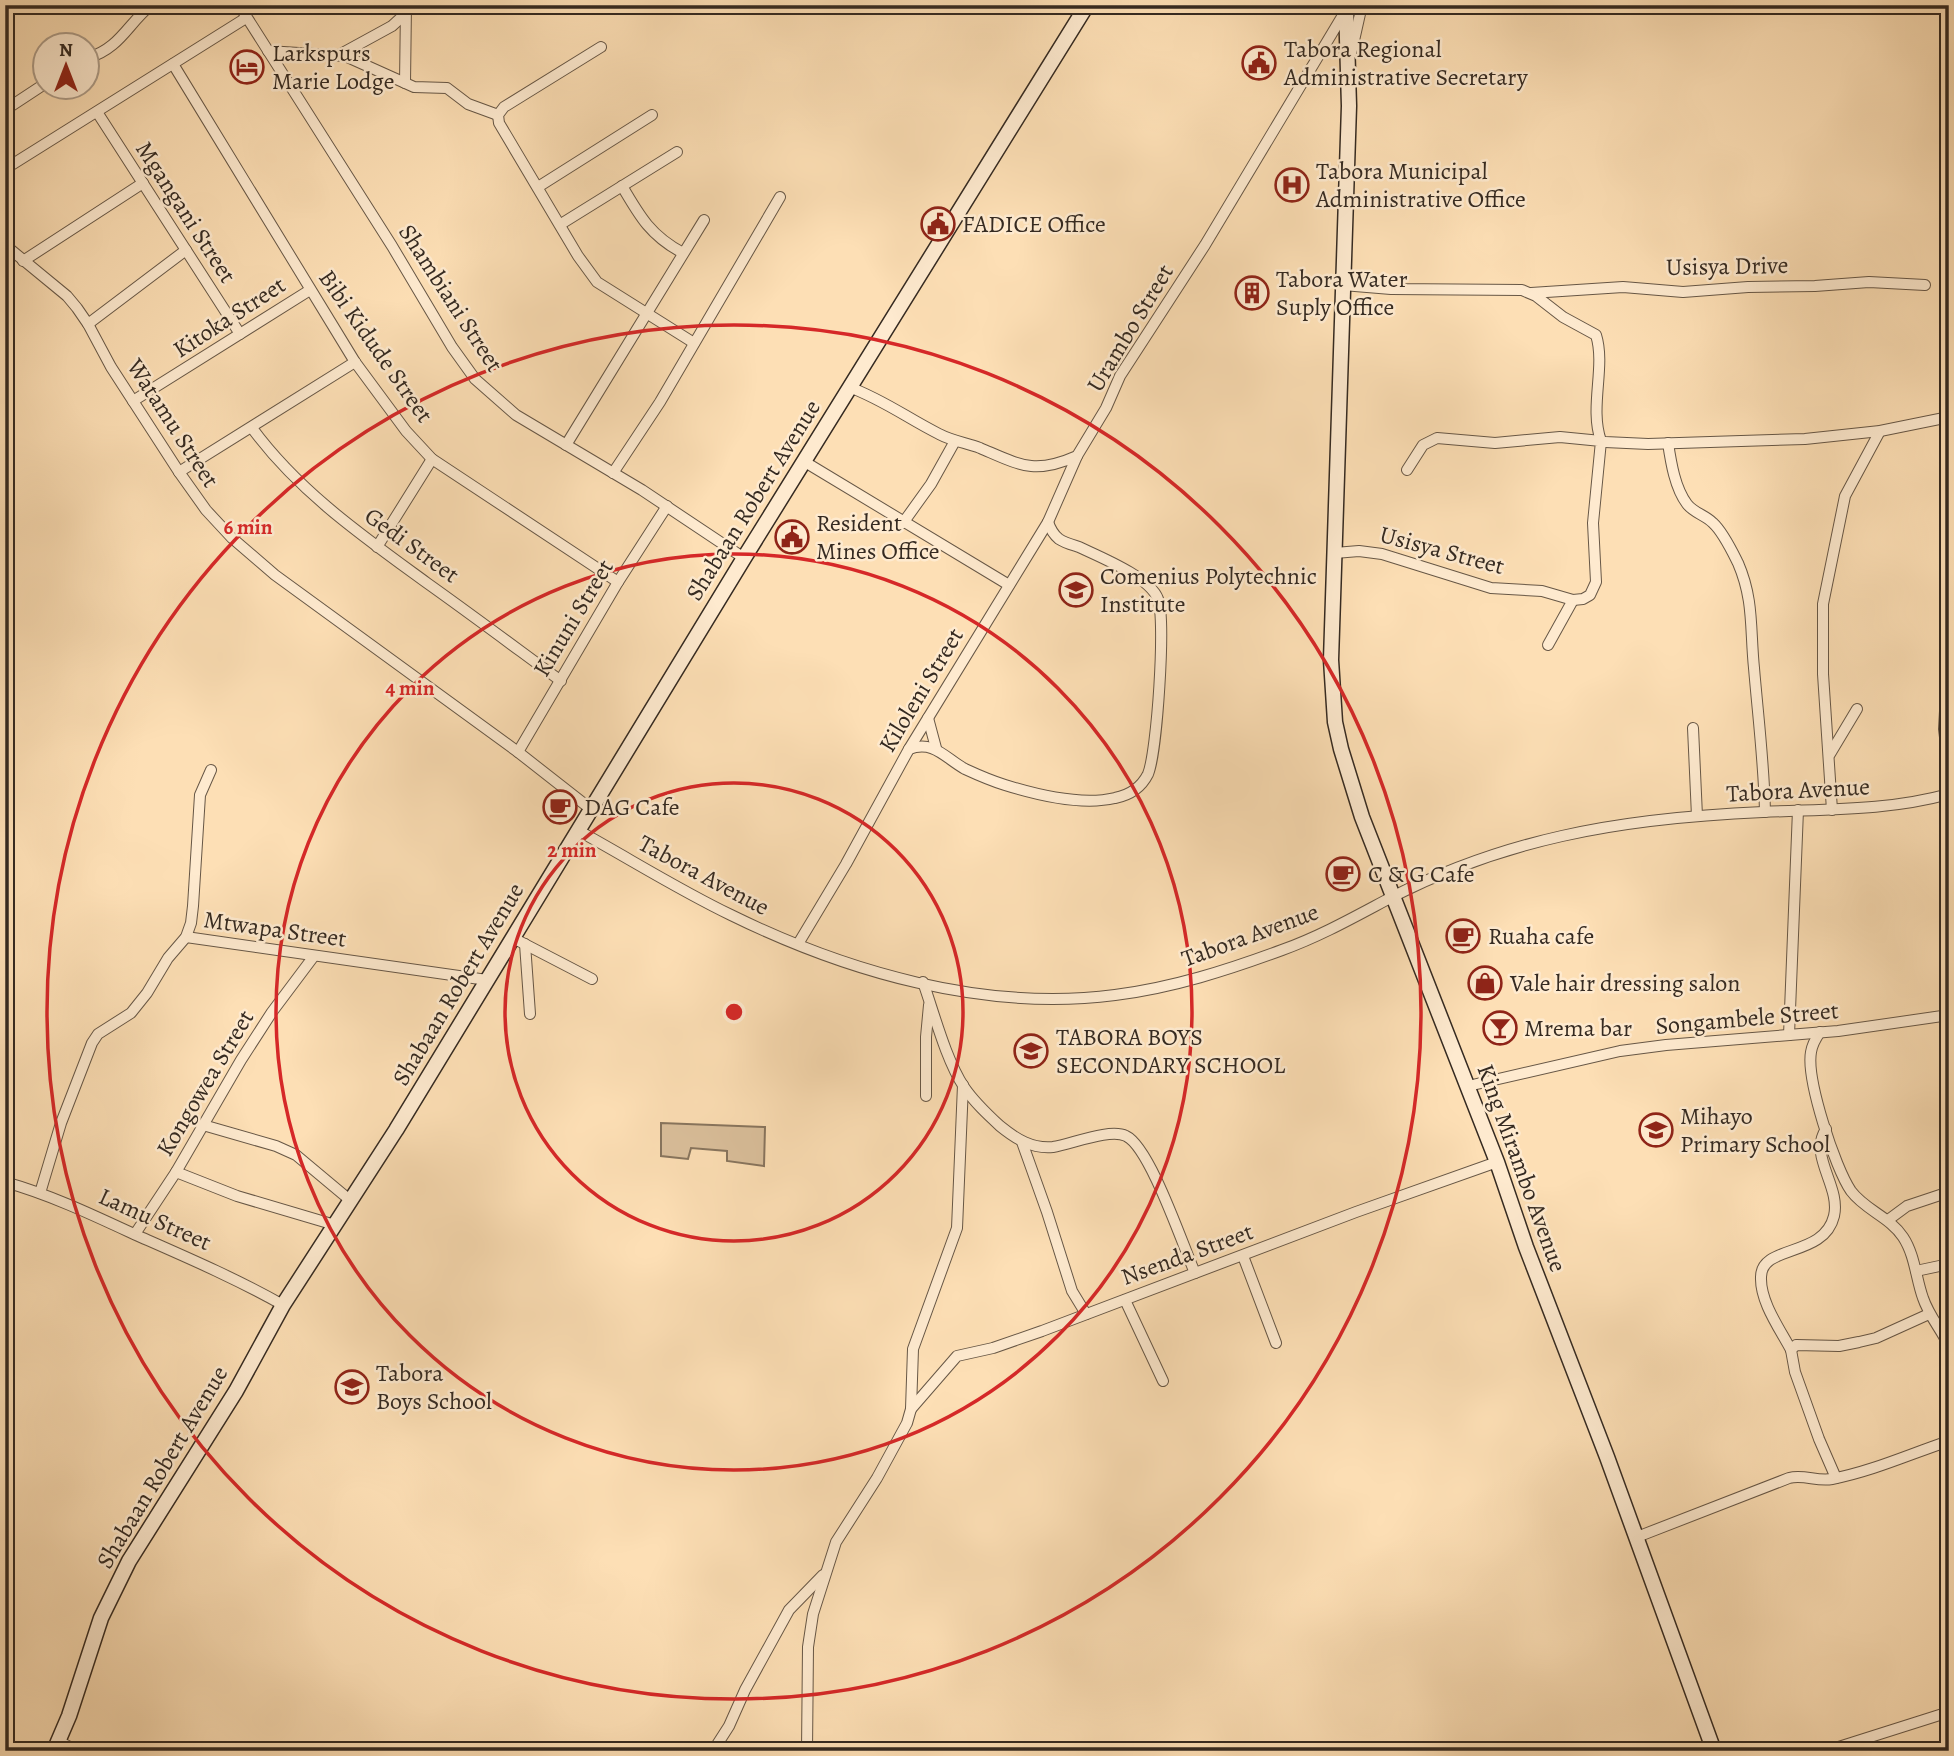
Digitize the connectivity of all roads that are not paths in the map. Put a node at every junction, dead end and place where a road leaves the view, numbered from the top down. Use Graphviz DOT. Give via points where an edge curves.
graph roads {
  1 [pos="151,5"];
  2 [pos="239,5"];
  3 [pos="1087,5"];
  4 [pos="1362,5"];
  5 [pos="1347,7"];
  6 [pos="405,10"];
  7 [pos="246,18"];
  8 [pos="601,47"];
  9 [pos="102,51"];
  10 [pos="268,51"];
  11 [pos="339,55"];
  12 [pos="1349,62"];
  13 [pos="173,64"];
  14 [pos="405,83"];
  15 [pos="32,92"];
  16 [pos="5,110"];
  17 [pos="97,112"];
  18 [pos="498,115"];
  19 [pos="652,115"];
  20 [pos="677,152"];
  21 [pos="5,169"];
  22 [pos="143,183"];
  23 [pos="622,186"];
  24 [pos="538,187"];
  25 [pos="780,197"];
  26 [pos="704,220"];
  27 [pos="561,225"];
  28 [pos="5,245"];
  29 [pos="187,250"];
  30 [pos="683,253"];
  31 [pos="23,261"];
  32 [pos="1343,285"];
  33 [pos="1925,285"];
  34 [pos="310,290"];
  35 [pos="1530,293"];
  36 [pos="647,313"];
  37 [pos="88,324"];
  38 [pos="240,334"];
  39 [pos="694,343"];
  40 [pos="355,362"];
  41 [pos="849,387"];
  42 [pos="133,401"];
  43 [pos="1949,417"];
  44 [pos="252,428"];
  45 [pos="1880,431"];
  46 [pos="955,441"];
  47 [pos="1601,441"];
  48 [pos="1668,443"];
  49 [pos="566,445"];
  50 [pos="1077,456"];
  51 [pos="432,458"];
  52 [pos="805,463"];
  53 [pos="1407,470"];
  54 [pos="179,472"];
  55 [pos="613,473"];
  56 [pos="667,506"];
  57 [pos="1048,522"];
  58 [pos="903,523"];
  59 [pos="1061,540"];
  60 [pos="1036,542"];
  61 [pos="377,547"];
  62 [pos="1335,554"];
  63 [pos="744,558"];
  64 [pos="618,582"];
  65 [pos="1009,585"];
  66 [pos="1573,600"];
  67 [pos="1548,645"];
  68 [pos="561,681"];
  69 [pos="1946,693"];
  70 [pos="1857,709"];
  71 [pos="928,718"];
  72 [pos="1693,728"];
  73 [pos="936,748"];
  74 [pos="909,749"];
  75 [pos="517,752"];
  76 [pos="1830,754"];
  77 [pos="211,770"];
  78 [pos="1949,770"];
  79 [pos="1949,794"];
  80 [pos="592,810"];
  81 [pos="1798,810"];
  82 [pos="1832,810"];
  83 [pos="1765,812"];
  84 [pos="1697,816"];
  85 [pos="579,831"];
  86 [pos="1394,897"];
  87 [pos="186,937"];
  88 [pos="519,941"];
  89 [pos="798,944"];
  90 [pos="314,956"];
  91 [pos="592,979"];
  92 [pos="487,980"];
  93 [pos="923,982"];
  94 [pos="930,1002"];
  95 [pos="530,1014"];
  96 [pos="1949,1015"];
  97 [pos="1820,1032"];
  98 [pos="1793,1035"];
  99 [pos="1811,1058"];
  100 [pos="962,1085"];
  101 [pos="1468,1086"];
  102 [pos="926,1096"];
  103 [pos="203,1125"];
  104 [pos="1826,1129"];
  105 [pos="1021,1142"];
  106 [pos="1497,1162"];
  107 [pos="176,1172"];
  108 [pos="5,1182"];
  109 [pos="1949,1192"];
  110 [pos="40,1193"];
  111 [pos="351,1201"];
  112 [pos="1888,1220"];
  113 [pos="335,1225"];
  114 [pos="135,1234"];
  115 [pos="1243,1256"];
  116 [pos="1949,1264"];
  117 [pos="1916,1271"];
  118 [pos="1195,1273"];
  119 [pos="1125,1300"];
  120 [pos="283,1305"];
  121 [pos="1086,1314"];
  122 [pos="1930,1314"];
  123 [pos="1276,1343"];
  124 [pos="1949,1346"];
  125 [pos="1791,1350"];
  126 [pos="1163,1381"];
  127 [pos="911,1409"];
  128 [pos="1949,1441"];
  129 [pos="1836,1478"];
  130 [pos="1636,1537"];
  131 [pos="825,1572"];
  132 [pos="1949,1712"];
  133 [pos="57,1746"];
  134 [pos="78,1751"];
  135 [pos="713,1751"];
  136 [pos="807,1751"];
  137 [pos="1714,1751"];
  138 [pos="1826,1751"];
  1 -- 9 [label="street" via="115,45"];
  2 -- 7 [label="street, Shambiani Street"];
  3 -- 41 [label="street, Shabaan Robert Avenue"];
  4 -- 12 [label="street"];
  5 -- 12 [label="street, King Mirambo Avenue"];
  5 -- 50 [label="street, Urambo Street" via="1205,245 1115,384 1107,408"];
  6 -- 11 [label="street" via="392,26"];
  6 -- 14 [label="street"];
  7 -- 10 [label="street, Shambiani Street"];
  7 -- 13 [label="street"];
  8 -- 18 [label="street" via="503,107"];
  10 -- 11 [label="street"];
  10 -- 49 [label="street, Shambiani Street" via="475,379 509,410"];
  11 -- 14 [label="street"];
  12 -- 32 [label="street, King Mirambo Avenue"];
  13 -- 17 [label="street"];
  13 -- 34 [label="street, Bibi Kidude Street"];
  14 -- 18 [label="street" via="447,88 468,104"];
  15 -- 16 [label="street"];
  17 -- 21 [label="street"];
  17 -- 22 [label="street, Mgangani Street"];
  18 -- 24 [label="street"];
  19 -- 24 [label="street"];
  20 -- 23 [label="street"];
  22 -- 29 [label="street, Mgangani Street"];
  22 -- 31 [label="street"];
  23 -- 27 [label="street"];
  23 -- 30 [label="street" via="647,227"];
  24 -- 27 [label="street"];
  25 -- 39 [label="street"];
  26 -- 30 [label="street"];
  27 -- 36 [label="street" via="597,282"];
  28 -- 31 [label="street, Watamu Street"];
  29 -- 37 [label="street"];
  29 -- 38 [label="street, Mgangani Street"];
  30 -- 36 [label="street"];
  31 -- 37 [label="street, Watamu Street" via="67,296"];
  32 -- 35 [label="street"];
  32 -- 62 [label="street, King Mirambo Avenue"];
  33 -- 35 [label="street, Usisya Drive" via="1869,282 1683,292 1623,287"];
  34 -- 38 [label="street, Kitoka Street"];
  34 -- 40 [label="street, Bibi Kidude Street"];
  35 -- 47 [label="street" via="1596,335"];
  36 -- 39 [label="street"];
  36 -- 49 [label="street"];
  37 -- 42 [label="street, Watamu Street"];
  38 -- 42 [label="street, Kitoka Street"];
  39 -- 55 [label="street"];
  40 -- 44 [label="street"];
  40 -- 51 [label="street, Bibi Kidude Street"];
  41 -- 46 [label="street"];
  41 -- 52 [label="street, Shabaan Robert Avenue"];
  42 -- 54 [label="street, Watamu Street"];
  43 -- 45 [label="street"];
  44 -- 54 [label="street"];
  44 -- 61 [label="street, Gedi Street" via="286,469"];
  45 -- 48 [label="street" via="1805,439"];
  45 -- 76 [label="street" via="1845,496 1823,604"];
  46 -- 50 [label="street" via="1020,466 1047,466"];
  46 -- 58 [label="street"];
  47 -- 48 [label="street"];
  47 -- 53 [label="street" via="1560,437 1495,443 1437,438 1423,445"];
  47 -- 66 [label="street" via="1593,523 1596,582 1590,595"];
  48 -- 83 [label="street" via="1685,503 1718,529 1737,561 1752,608"];
  49 -- 55 [label="street, Shambiani Street"];
  50 -- 57 [label="street, Kiloleni Street"];
  51 -- 61 [label="street"];
  51 -- 64 [label="street, Bibi Kidude Street"];
  52 -- 58 [label="street"];
  52 -- 63 [label="street, Shabaan Robert Avenue"];
  54 -- 75 [label="street, Watamu Street" via="205,510 275,575"];
  55 -- 56 [label="street, Shambiani Street"];
  56 -- 63 [label="street, Shambiani Street"];
  56 -- 64 [label="street, Kinuni Street"];
  57 -- 59 [label="street"];
  57 -- 60 [label="street, Kiloleni Street"];
  58 -- 65 [label="street"];
  59 -- 60 [label="street"];
  59 -- 73 [label="street" via="1141,580 1158,598 1157,708 1152,758 1141,786 1112,799 1046,795 969,770"];
  60 -- 65 [label="street, Kiloleni Street"];
  61 -- 68 [label="street, Gedi Street"];
  62 -- 66 [label="street, Usisya Street" via="1382,554 1491,588 1542,591"];
  62 -- 86 [label="street, King Mirambo Avenue" via="1331,660 1335,722 1362,817"];
  63 -- 80 [label="street, Shabaan Robert Avenue"];
  64 -- 68 [label="street, Kinuni Street"];
  65 -- 71 [label="street, Kiloleni Street"];
  66 -- 67 [label="street"];
  68 -- 75 [label="street, Kinuni Street"];
  69 -- 78 [label="street"];
  70 -- 76 [label="street"];
  71 -- 73 [label="street"];
  71 -- 74 [label="street, Kiloleni Street"];
  72 -- 84 [label="street"];
  73 -- 74 [label="street"];
  74 -- 89 [label="street, Kiloleni Street"];
  75 -- 80 [label="street, Watamu Street"];
  76 -- 82 [label="street"];
  77 -- 87 [label="street, Mtwapa Street" via="200,795 193,906"];
  79 -- 82 [label="street, Tabora Avenue" via="1909,804"];
  80 -- 85 [label="street, Shabaan Robert Avenue"];
  81 -- 82 [label="street, Tabora Avenue"];
  81 -- 83 [label="street, Tabora Avenue"];
  81 -- 98 [label="street"];
  83 -- 84 [label="street, Tabora Avenue"];
  84 -- 86 [label="street, Tabora Avenue" via="1533,843"];
  85 -- 88 [label="street, Shabaan Robert Avenue"];
  85 -- 89 [label="street, Tabora Avenue" via="727,914"];
  86 -- 93 [label="street, Tabora Avenue" via="1285,949 1141,991 1024,998"];
  86 -- 101 [label="street, King Mirambo Avenue"];
  87 -- 90 [label="street, Mtwapa Street"];
  87 -- 110 [label="street" via="131,1013 92,1043"];
  88 -- 91 [label="street"];
  88 -- 92 [label="street, Shabaan Robert Avenue"];
  88 -- 95 [label="street"];
  89 -- 93 [label="street, Tabora Avenue"];
  90 -- 92 [label="street, Mtwapa Street"];
  90 -- 103 [label="street, Kongowea Street" via="272,1012"];
  92 -- 111 [label="street, Shabaan Robert Avenue"];
  93 -- 94 [label="street"];
  94 -- 100 [label="street"];
  94 -- 102 [label="street"];
  96 -- 97 [label="street, Songambele Street"];
  97 -- 98 [label="street, Songambele Street"];
  97 -- 99 [label="street"];
  98 -- 99 [label="street"];
  98 -- 101 [label="street, Songambele Street" via="1620,1051"];
  99 -- 104 [label="street"];
  100 -- 105 [label="street"];
  100 -- 127 [label="street" via="957,1228 913,1349"];
  101 -- 106 [label="street, King Mirambo Avenue"];
  103 -- 107 [label="street, Kongowea Street"];
  103 -- 111 [label="street" via="296,1156"];
  104 -- 112 [label="street" via="1850,1189"];
  104 -- 125 [label="street" via="1819,1145 1833,1194 1833,1221 1820,1239 1772,1257 1760,1278"];
  105 -- 118 [label="street" via="1049,1147 1115,1134 1135,1142 1153,1170"];
  105 -- 121 [label="street" via="1073,1291"];
  106 -- 115 [label="street, Nsenda Street"];
  106 -- 130 [label="street, King Mirambo Avenue"];
  107 -- 113 [label="street" via="230,1194"];
  107 -- 114 [label="street, Kongowea Street"];
  108 -- 110 [label="street, Lamu Street"];
  109 -- 112 [label="street" via="1907,1206"];
  110 -- 114 [label="street, Lamu Street"];
  111 -- 113 [label="street, Shabaan Robert Avenue"];
  112 -- 117 [label="street" via="1905,1239"];
  113 -- 120 [label="street, Shabaan Robert Avenue"];
  114 -- 120 [label="street, Lamu Street"];
  115 -- 118 [label="street, Nsenda Street"];
  115 -- 123 [label="street"];
  116 -- 117 [label="street"];
  117 -- 122 [label="street"];
  118 -- 119 [label="street, Nsenda Street"];
  119 -- 121 [label="street, Nsenda Street"];
  119 -- 126 [label="street"];
  120 -- 133 [label="street, Shabaan Robert Avenue" via="114,1591"];
  121 -- 127 [label="street, Nsenda Street" via="993,1348 957,1356"];
  122 -- 124 [label="street"];
  122 -- 125 [label="street" via="1876,1338 1839,1346 1796,1345"];
  125 -- 129 [label="street" via="1822,1450"];
  127 -- 131 [label="street" via="893,1452 840,1534"];
  128 -- 129 [label="street" via="1877,1469"];
  129 -- 130 [label="street" via="1794,1477"];
  130 -- 137 [label="street, King Mirambo Avenue"];
  131 -- 135 [label="street" via="789,1609"];
  131 -- 136 [label="street" via="808,1647"];
  132 -- 138 [label="street"];
  133 -- 134 [label="street"];
}
